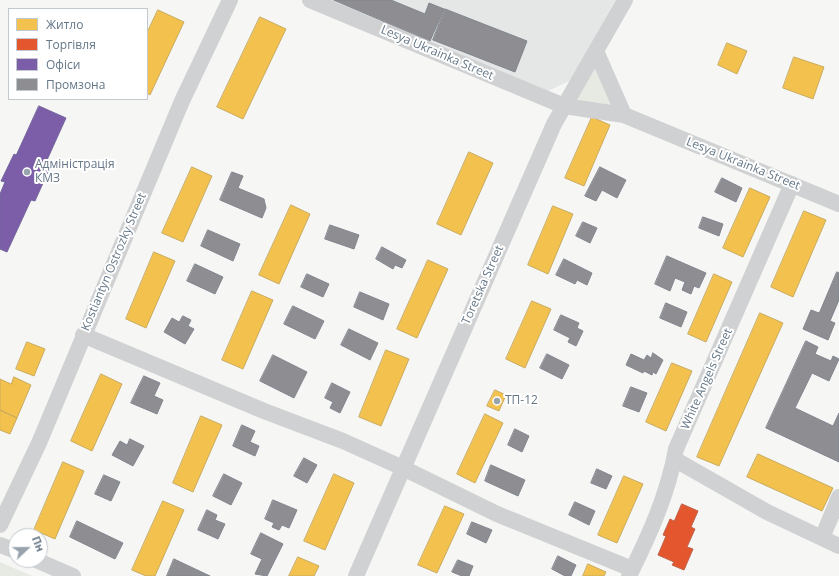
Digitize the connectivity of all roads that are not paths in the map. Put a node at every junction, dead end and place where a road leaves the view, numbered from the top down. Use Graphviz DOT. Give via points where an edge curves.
graph roads {
  1 [pos="230,0"];
  2 [pos="310,0"];
  3 [pos="624,0"];
  4 [pos="596,51"];
  5 [pos="564,106"];
  6 [pos="624,115"];
  7 [pos="792,184"];
  8 [pos="839,204"];
  9 [pos="83,335"];
  10 [pos="674,459"];
  11 [pos="403,468"];
  12 [pos="839,497"];
  13 [pos="0,525"];
  14 [pos="822,538"];
  15 [pos="839,546"];
  16 [pos="48,565"];
  17 [pos="630,573"];
  18 [pos="73,576"];
  19 [pos="356,576"];
  1 -- 9 [label="street, Kostiantyn Ostrozky Street" via="182,101"];
  2 -- 5 [label="street, Lesya Ukrainka Street"];
  3 -- 4 [label="street, Toretska Street"];
  4 -- 5 [label="street, Toretska Street"];
  4 -- 6 [label="street"];
  5 -- 6 [label="street, Lesya Ukrainka Street"];
  5 -- 11 [label="street, Toretska Street"];
  6 -- 7 [label="street, Lesya Ukrainka Street"];
  7 -- 8 [label="street, Lesya Ukrainka Street"];
  7 -- 10 [label="street, White Angels Street" via="676,449"];
  9 -- 11 [label="street"];
  9 -- 13 [label="street, Kostiantyn Ostrozky Street" via="39,443"];
  10 -- 14 [label="street" via="767,512"];
  10 -- 17 [label="street, White Angels Street" via="671,477 644,546"];
  11 -- 17 [label="street" via="497,514"];
  11 -- 19 [label="street, Toretska Street"];
  12 -- 14 [label="street"];
  14 -- 15 [label="street"];
  16 -- 18 [label="street"];
}
